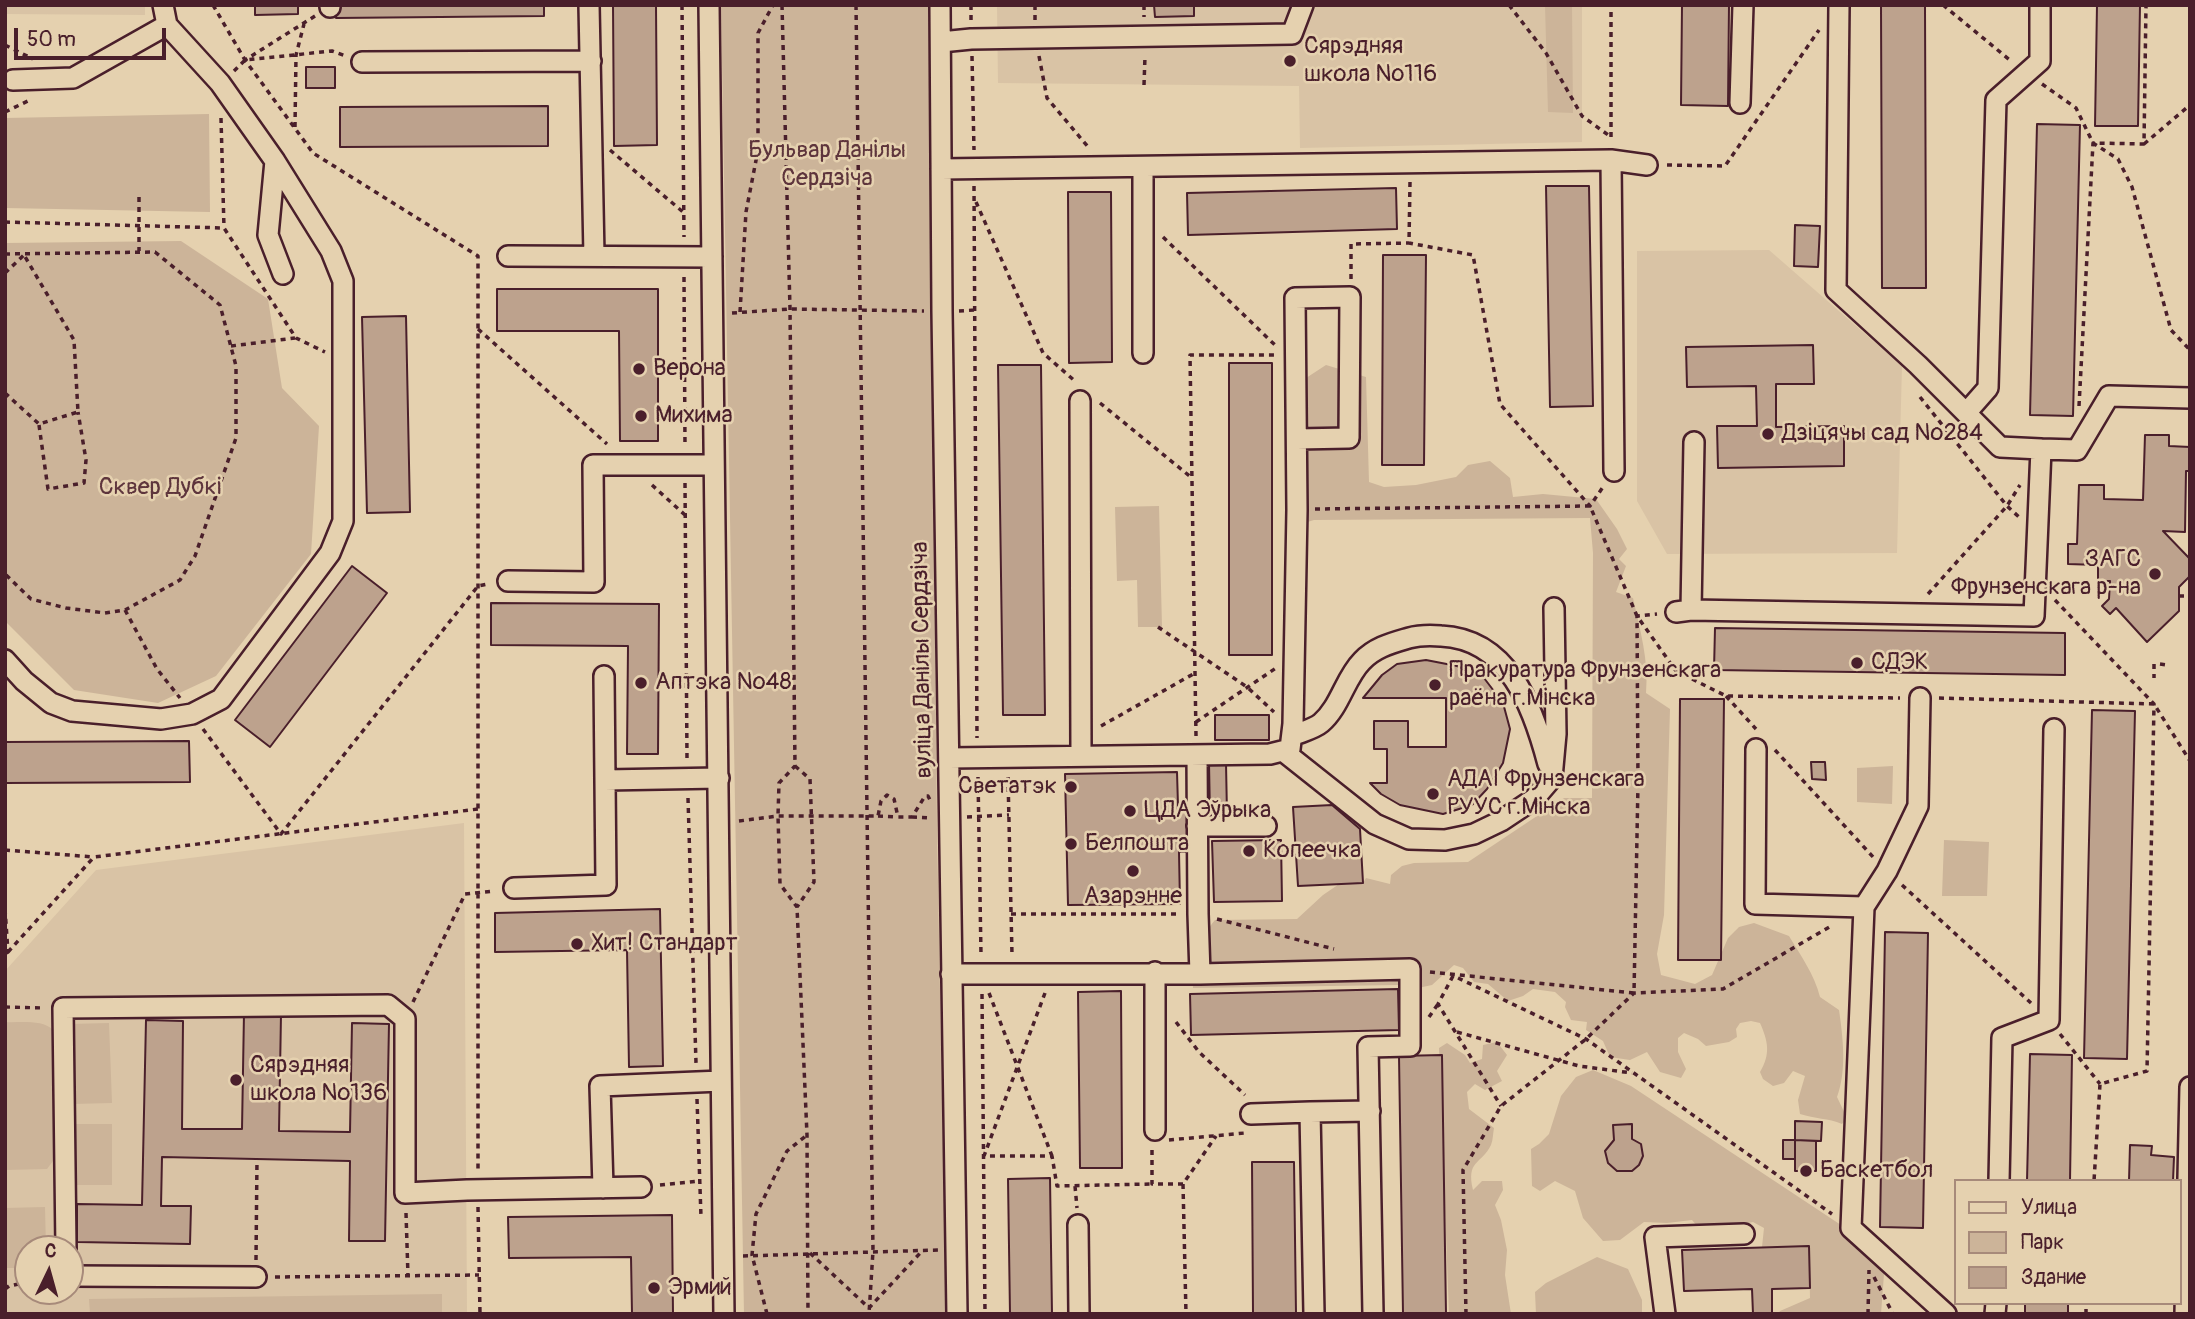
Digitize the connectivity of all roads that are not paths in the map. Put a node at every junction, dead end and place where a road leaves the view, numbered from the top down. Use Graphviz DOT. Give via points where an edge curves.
graph roads {
  1 [pos="163,5"];
  2 [pos="589,5"];
  3 [pos="709,5"];
  4 [pos="940,5"];
  5 [pos="1303,5"];
  6 [pos="1743,5"];
  7 [pos="1839,5"];
  8 [pos="2040,5"];
  9 [pos="167,25"];
  10 [pos="940,42"];
  11 [pos="591,61"];
  12 [pos="362,62"];
  13 [pos="13,80"];
  14 [pos="1740,103"];
  15 [pos="1611,160"];
  16 [pos="275,161"];
  17 [pos="1647,165"];
  18 [pos="1143,167"];
  19 [pos="941,169"];
  20 [pos="508,256"];
  21 [pos="594,256"];
  22 [pos="712,257"];
  23 [pos="283,274"];
  24 [pos="1143,353"];
  25 [pos="1085,395"];
  26 [pos="2190,398"];
  27 [pos="1966,413"];
  28 [pos="1297,439"];
  29 [pos="1694,442"];
  30 [pos="2041,449"];
  31 [pos="714,465"];
  32 [pos="1614,471"];
  33 [pos="508,581"];
  34 [pos="1554,608"];
  35 [pos="5,660"];
  36 [pos="604,676"];
  37 [pos="1920,698"];
  38 [pos="2054,729"];
  39 [pos="1288,743"];
  40 [pos="1756,749"];
  41 [pos="1081,752"];
  42 [pos="1197,755"];
  43 [pos="949,758"];
  44 [pos="719,778"];
  45 [pos="1552,778"];
  46 [pos="605,780"];
  47 [pos="1197,826"];
  48 [pos="1266,826"];
  49 [pos="514,888"];
  50 [pos="1864,907"];
  51 [pos="1155,972"];
  52 [pos="951,974"];
  53 [pos="1200,974"];
  54 [pos="721,1082"];
  55 [pos="2190,1087"];
  56 [pos="1370,1111"];
  57 [pos="1310,1112"];
  58 [pos="1258,1113"];
  59 [pos="1157,1138"];
  60 [pos="1998,1179"];
  61 [pos="642,1187"];
  62 [pos="603,1188"];
  63 [pos="1078,1225"];
  64 [pos="1744,1234"];
  65 [pos="66,1235"];
  66 [pos="2188,1245"];
  67 [pos="84,1276"];
  68 [pos="256,1277"];
  69 [pos="2182,1281"];
  70 [pos="724,1314"];
  71 [pos="957,1314"];
  72 [pos="1079,1314"];
  73 [pos="1314,1314"];
  74 [pos="1373,1314"];
  75 [pos="1665,1314"];
  76 [pos="1945,1314"];
  77 [pos="2185,1314"];
  1 -- 9 [label="street"];
  2 -- 11 [label="street"];
  3 -- 22 [label="street"];
  4 -- 10 [label="street, вуліца Данілы Сердзіча"];
  5 -- 10 [label="street" via="1292,34"];
  6 -- 14 [label="street"];
  7 -- 27 [label="street" via="1836,290"];
  8 -- 27 [label="street" via="2040,61 1996,100 1989,388"];
  9 -- 13 [label="street" via="73,78"];
  9 -- 16 [label="street" via="220,83"];
  10 -- 19 [label="street, вуліца Данілы Сердзіча"];
  11 -- 12 [label="street"];
  11 -- 21 [label="street"];
  15 -- 17 [label="street"];
  15 -- 18 [label="street"];
  15 -- 32 [label="street"];
  16 -- 23 [label="street" via="268,235"];
  16 -- 35 [label="street" via="331,251 343,281 343,521 330,553 221,699 192,714 160,719 72,711 51,703"];
  18 -- 19 [label="street"];
  18 -- 24 [label="street"];
  19 -- 43 [label="street, вуліца Данілы Сердзіча"];
  20 -- 21 [label="street"];
  21 -- 22 [label="street"];
  22 -- 31 [label="street"];
  25 -- 41 [label="street"];
  26 -- 30 [label="street" via="2109,396 2077,450"];
  27 -- 30 [label="street" via="2000,447"];
  28 -- 28 [label="street" via="1349,438 1350,297 1295,298"];
  28 -- 39 [label="street"];
  29 -- 30 [label="street" via="1684,611 2034,617"];
  31 -- 33 [label="street" via="593,465 594,582"];
  31 -- 44 [label="street"];
  34 -- 45 [label="street"];
  36 -- 46 [label="street"];
  37 -- 50 [label="street" via="1918,806"];
  38 -- 60 [label="street" via="2049,1020 2002,1038"];
  39 -- 42 [label="street" via="1270,754"];
  39 -- 45 [label="street" via="1375,824 1409,839 1445,840 1474,834 1534,799"];
  39 -- 45 [label="street" via="1320,724 1362,661 1385,645 1421,635 1459,636 1482,646 1510,673 1531,708"];
  40 -- 50 [label="street" via="1755,904"];
  41 -- 42 [label="street"];
  41 -- 43 [label="street"];
  42 -- 47 [label="street"];
  43 -- 52 [label="street, вуліца Данілы Сердзіча" via="944,818"];
  44 -- 46 [label="street"];
  44 -- 54 [label="street"];
  46 -- 49 [label="street" via="606,885"];
  47 -- 48 [label="street"];
  47 -- 53 [label="street"];
  50 -- 76 [label="street" via="1851,1227"];
  51 -- 52 [label="street"];
  51 -- 53 [label="street"];
  51 -- 59 [label="street"];
  52 -- 71 [label="street, вуліца Данілы Сердзіча"];
  53 -- 56 [label="street" via="1410,969 1410,1046 1368,1047"];
  54 -- 62 [label="street" via="600,1086"];
  54 -- 70 [label="street"];
  55 -- 66 [label="street"];
  56 -- 57 [label="street"];
  56 -- 74 [label="street"];
  57 -- 58 [label="street"];
  57 -- 73 [label="street"];
  61 -- 62 [label="street"];
  62 -- 65 [label="street" via="405,1193 405,1019 388,1005 63,1008"];
  63 -- 72 [label="street"];
  64 -- 75 [label="street" via="1655,1237"];
  66 -- 69 [label="street"];
  67 -- 68 [label="street"];
  69 -- 77 [label="street"];
}
